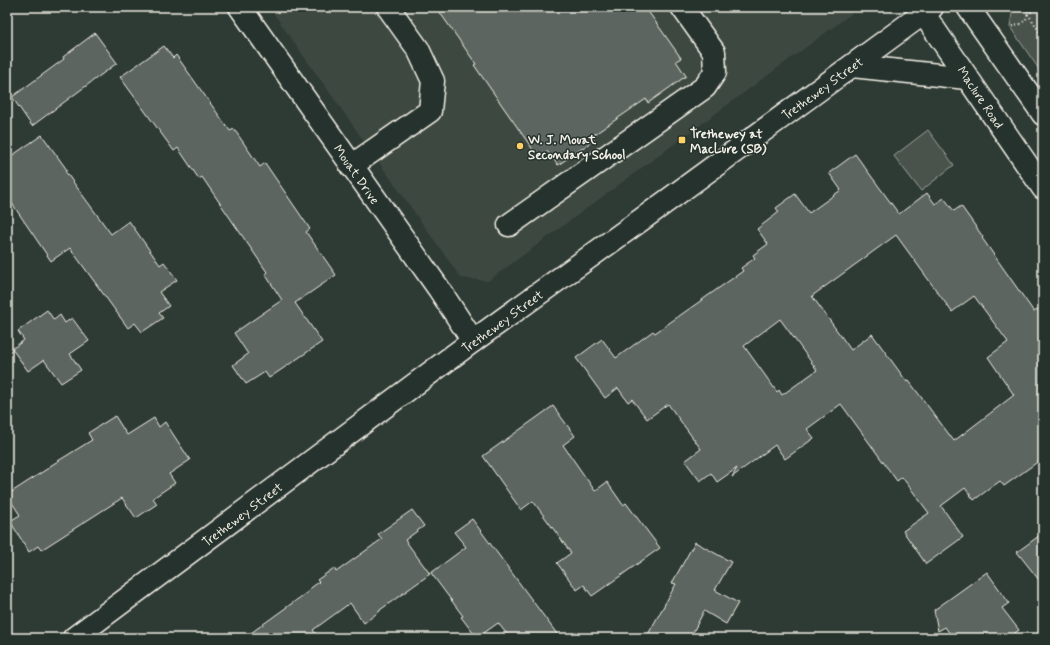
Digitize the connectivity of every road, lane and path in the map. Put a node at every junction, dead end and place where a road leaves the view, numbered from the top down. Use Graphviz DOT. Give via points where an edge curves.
graph roads {
  1 [pos="240,7"];
  2 [pos="388,7"];
  3 [pos="682,7"];
  4 [pos="968,7"];
  5 [pos="1027,7"];
  6 [pos="1038,7"];
  7 [pos="925,9"];
  8 [pos="1028,14"];
  9 [pos="1007,24"];
  10 [pos="1043,37"];
  11 [pos="852,66"];
  12 [pos="967,78"];
  13 [pos="1043,114"];
  14 [pos="351,166"];
  15 [pos="1043,188"];
  16 [pos="509,225"];
  17 [pos="473,342"];
  18 [pos="74,638"];
  1 -- 14 [label="main road, Mouat Drive"];
  2 -- 14 [label="main road" via="418,49 433,81 430,111"];
  3 -- 16 [label="main road" via="714,52 715,72 705,87"];
  4 -- 13 [label="main road"];
  5 -- 8 [label="path"];
  6 -- 8 [label="path"];
  7 -- 11 [label="main road, Trethewey Street"];
  7 -- 12 [label="main road, Maclure Road"];
  8 -- 9 [label="path" via="1021,25"];
  8 -- 10 [label="path"];
  11 -- 12 [label="main road"];
  11 -- 17 [label="main road, Trethewey Street"];
  12 -- 15 [label="main road, Maclure Road"];
  14 -- 17 [label="main road, Mouat Drive" via="439,289"];
  17 -- 18 [label="main road, Trethewey Street"];
}
